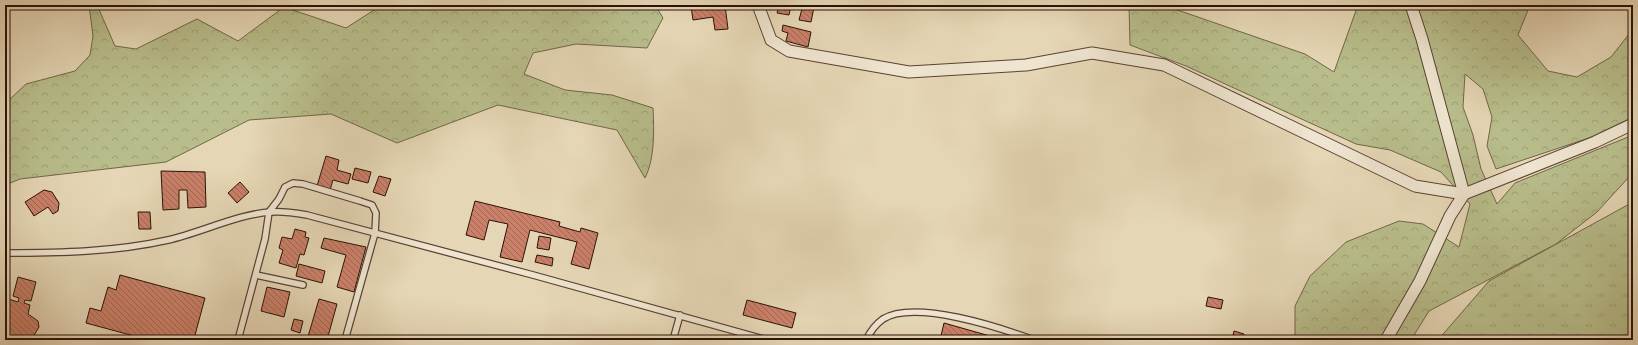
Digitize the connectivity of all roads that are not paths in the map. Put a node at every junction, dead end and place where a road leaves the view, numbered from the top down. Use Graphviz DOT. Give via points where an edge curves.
graph roads {
  1 [pos="758,5"];
  2 [pos="1412,5"];
  3 [pos="1633,124"];
  4 [pos="1464,194"];
  5 [pos="269,212"];
  6 [pos="375,233"];
  7 [pos="5,253"];
  8 [pos="256,275"];
  9 [pos="304,285"];
  10 [pos="680,316"];
  11 [pos="238,340"];
  12 [pos="345,340"];
  13 [pos="673,340"];
  14 [pos="767,340"];
  15 [pos="866,340"];
  16 [pos="1034,340"];
  17 [pos="1386,340"];
  1 -- 4 [label="street" via="771,40 789,51 909,72 1026,65 1092,53 1164,65 1415,186"];
  2 -- 4 [label="street"];
  3 -- 4 [label="street" via="1595,142"];
  4 -- 17 [label="street" via="1450,216 1420,281"];
  5 -- 6 [label="lane" via="307,215"];
  5 -- 6 [label="lane" via="285,187 293,183 304,184 372,205 376,213"];
  5 -- 7 [label="lane" via="169,240 140,245 76,252"];
  5 -- 8 [label="lane"];
  6 -- 10 [label="lane"];
  6 -- 12 [label="lane"];
  8 -- 9 [label="lane"];
  8 -- 11 [label="lane"];
  10 -- 13 [label="lane"];
  10 -- 14 [label="lane"];
  15 -- 16 [label="lane" via="884,319 899,313 914,312 971,320"];
}
